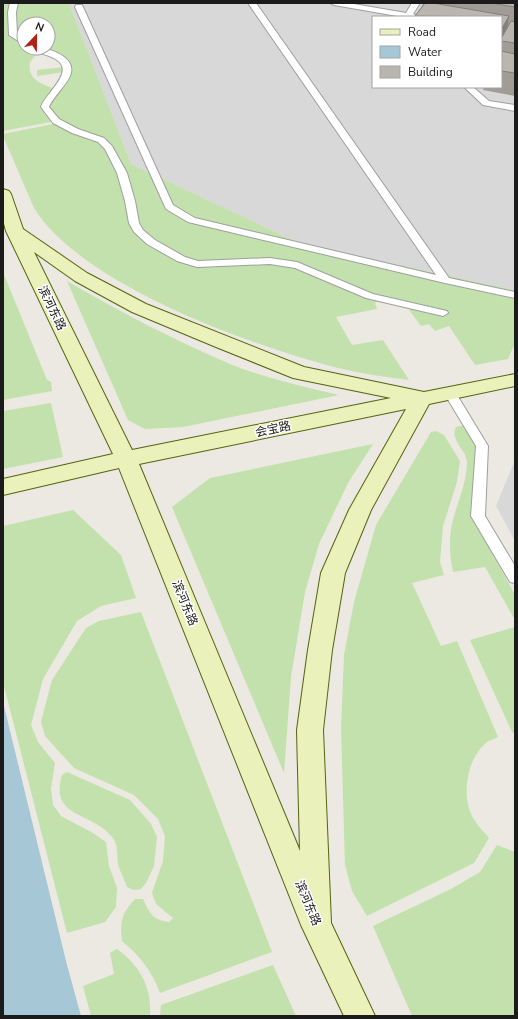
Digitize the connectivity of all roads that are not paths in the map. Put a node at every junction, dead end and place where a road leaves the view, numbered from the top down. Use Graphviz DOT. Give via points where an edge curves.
graph roads {
  1 [pos="14,3"];
  2 [pos="252,3"];
  3 [pos="334,3"];
  4 [pos="416,3"];
  5 [pos="79,7"];
  6 [pos="407,16"];
  7 [pos="16,37"];
  8 [pos="56,55"];
  9 [pos="469,88"];
  10 [pos="515,108"];
  11 [pos="3,194"];
  12 [pos="15,231"];
  13 [pos="445,280"];
  14 [pos="515,295"];
  15 [pos="443,313"];
  16 [pos="515,380"];
  17 [pos="450,393"];
  18 [pos="422,398"];
  19 [pos="126,459"];
  20 [pos="3,487"];
  21 [pos="515,578"];
  22 [pos="316,925"];
  23 [pos="360,1016"];
  1 -- 7 [label="lane" via="13,35"];
  2 -- 13 [label="lane"];
  3 -- 6 [label="lane"];
  4 -- 6 [label="lane"];
  5 -- 13 [label="lane" via="169,207 192,220"];
  8 -- 15 [label="lane" via="65,61 68,74 47,100 45,107 56,121 100,140 109,148 122,173 134,223 139,232 152,242 181,259 197,264 270,262 297,265 370,296"];
  9 -- 10 [label="lane" via="486,103"];
  11 -- 12 [label="main road, 滨河东路"];
  12 -- 18 [label="main road" via="81,277 138,308 223,343 300,373"];
  12 -- 19 [label="main road, 滨河东路"];
  13 -- 14 [label="lane"];
  16 -- 17 [label="main road, 会宝路"];
  17 -- 18 [label="main road, 会宝路"];
  17 -- 21 [label="lane" via="482,446 478,516"];
  18 -- 19 [label="main road, 会宝路"];
  18 -- 22 [label="main road" via="360,510 334,573 320,650 310,730"];
  19 -- 20 [label="main road, 会宝路"];
  19 -- 22 [label="main road, 滨河东路"];
  22 -- 23 [label="main road, 滨河东路"];
}
